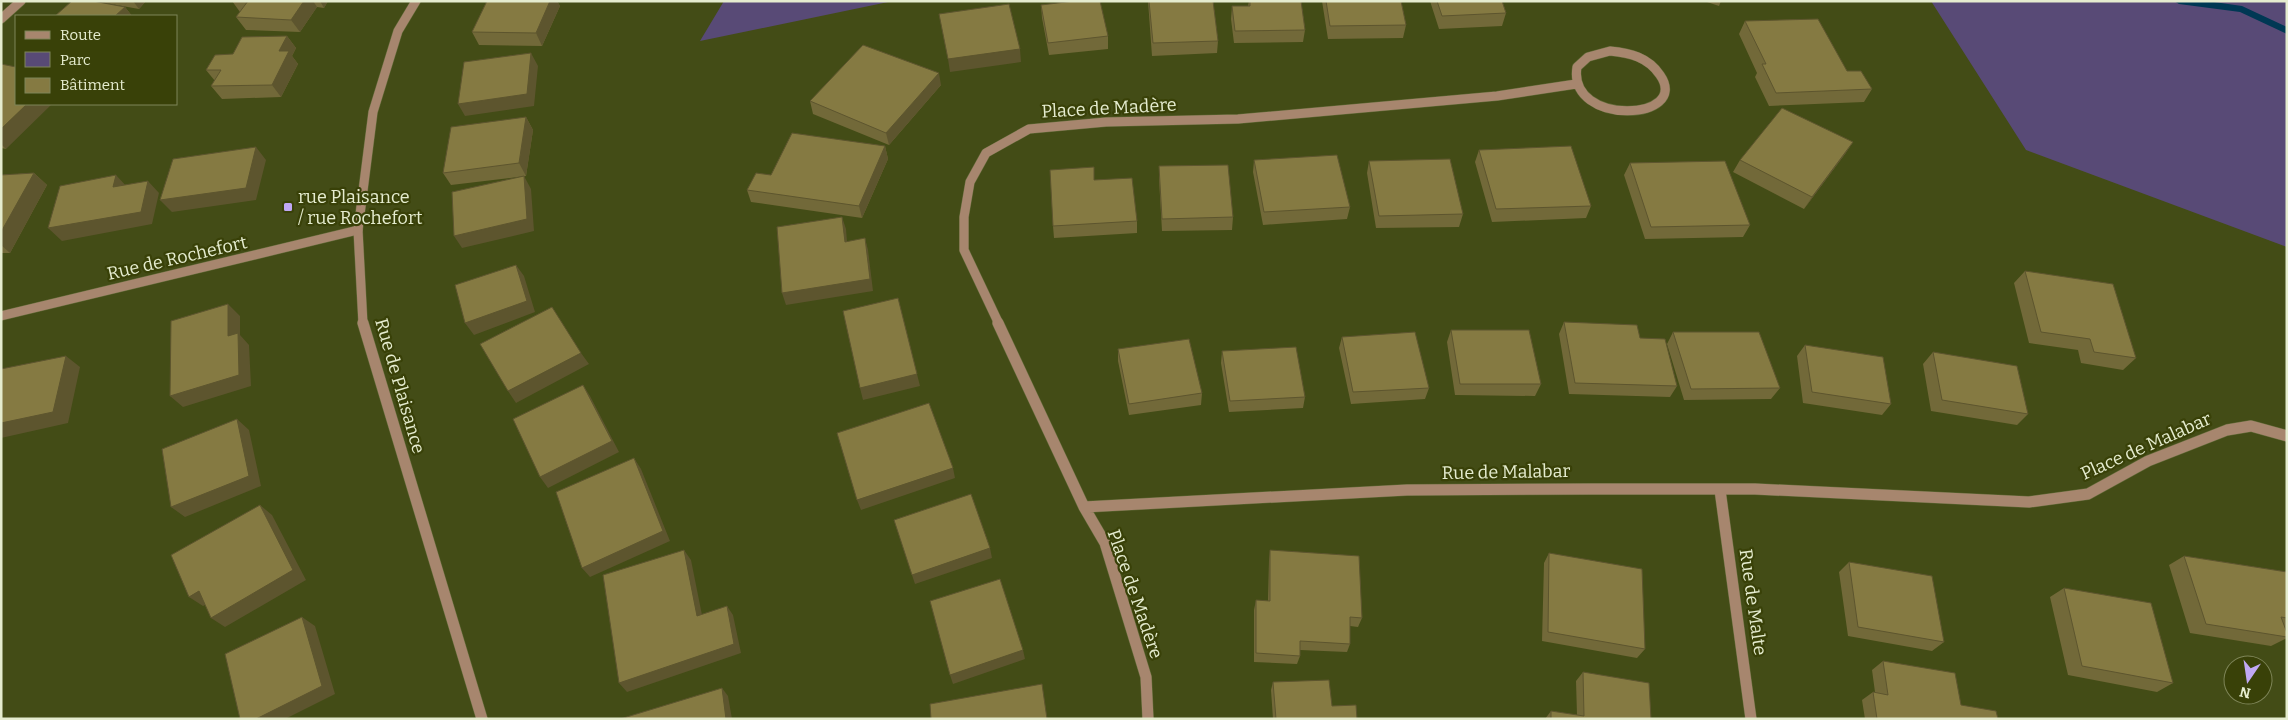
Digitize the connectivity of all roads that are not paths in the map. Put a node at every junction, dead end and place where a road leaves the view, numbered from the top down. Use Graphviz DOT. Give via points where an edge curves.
graph roads {
  1 [pos="21,1"];
  2 [pos="416,1"];
  3 [pos="1,19"];
  4 [pos="1576,84"];
  5 [pos="358,230"];
  6 [pos="1,316"];
  7 [pos="2287,436"];
  8 [pos="1720,490"];
  9 [pos="1929,499"];
  10 [pos="1084,508"];
  11 [pos="482,719"];
  12 [pos="1148,719"];
  13 [pos="1751,719"];
  1 -- 3 [label="street"];
  2 -- 5 [label="street, Rue de Plaisance" via="398,31 373,112"];
  4 -- 4 [label="street" via="1574,74 1585,57 1596,52 1617,51 1652,64 1663,78 1666,93 1661,102 1651,108 1624,113 1594,103"];
  4 -- 10 [label="street, Place de Madère" via="1497,96 1238,119 1106,122 1029,129 986,153 970,182 964,217 964,250"];
  5 -- 6 [label="street, Rue de Rochefort"];
  5 -- 11 [label="street, Rue de Plaisance" via="363,325"];
  7 -- 9 [label="street, Place de Malabar" via="2251,426 2226,430 2148,461 2088,494 2030,502"];
  8 -- 9 [label="street, Rue de Malabar" via="1755,489"];
  8 -- 10 [label="street, Rue de Malabar" via="1407,490"];
  8 -- 13 [label="street, Rue de Malte"];
  10 -- 12 [label="street, Place de Madère" via="1105,543 1146,677"];
}
